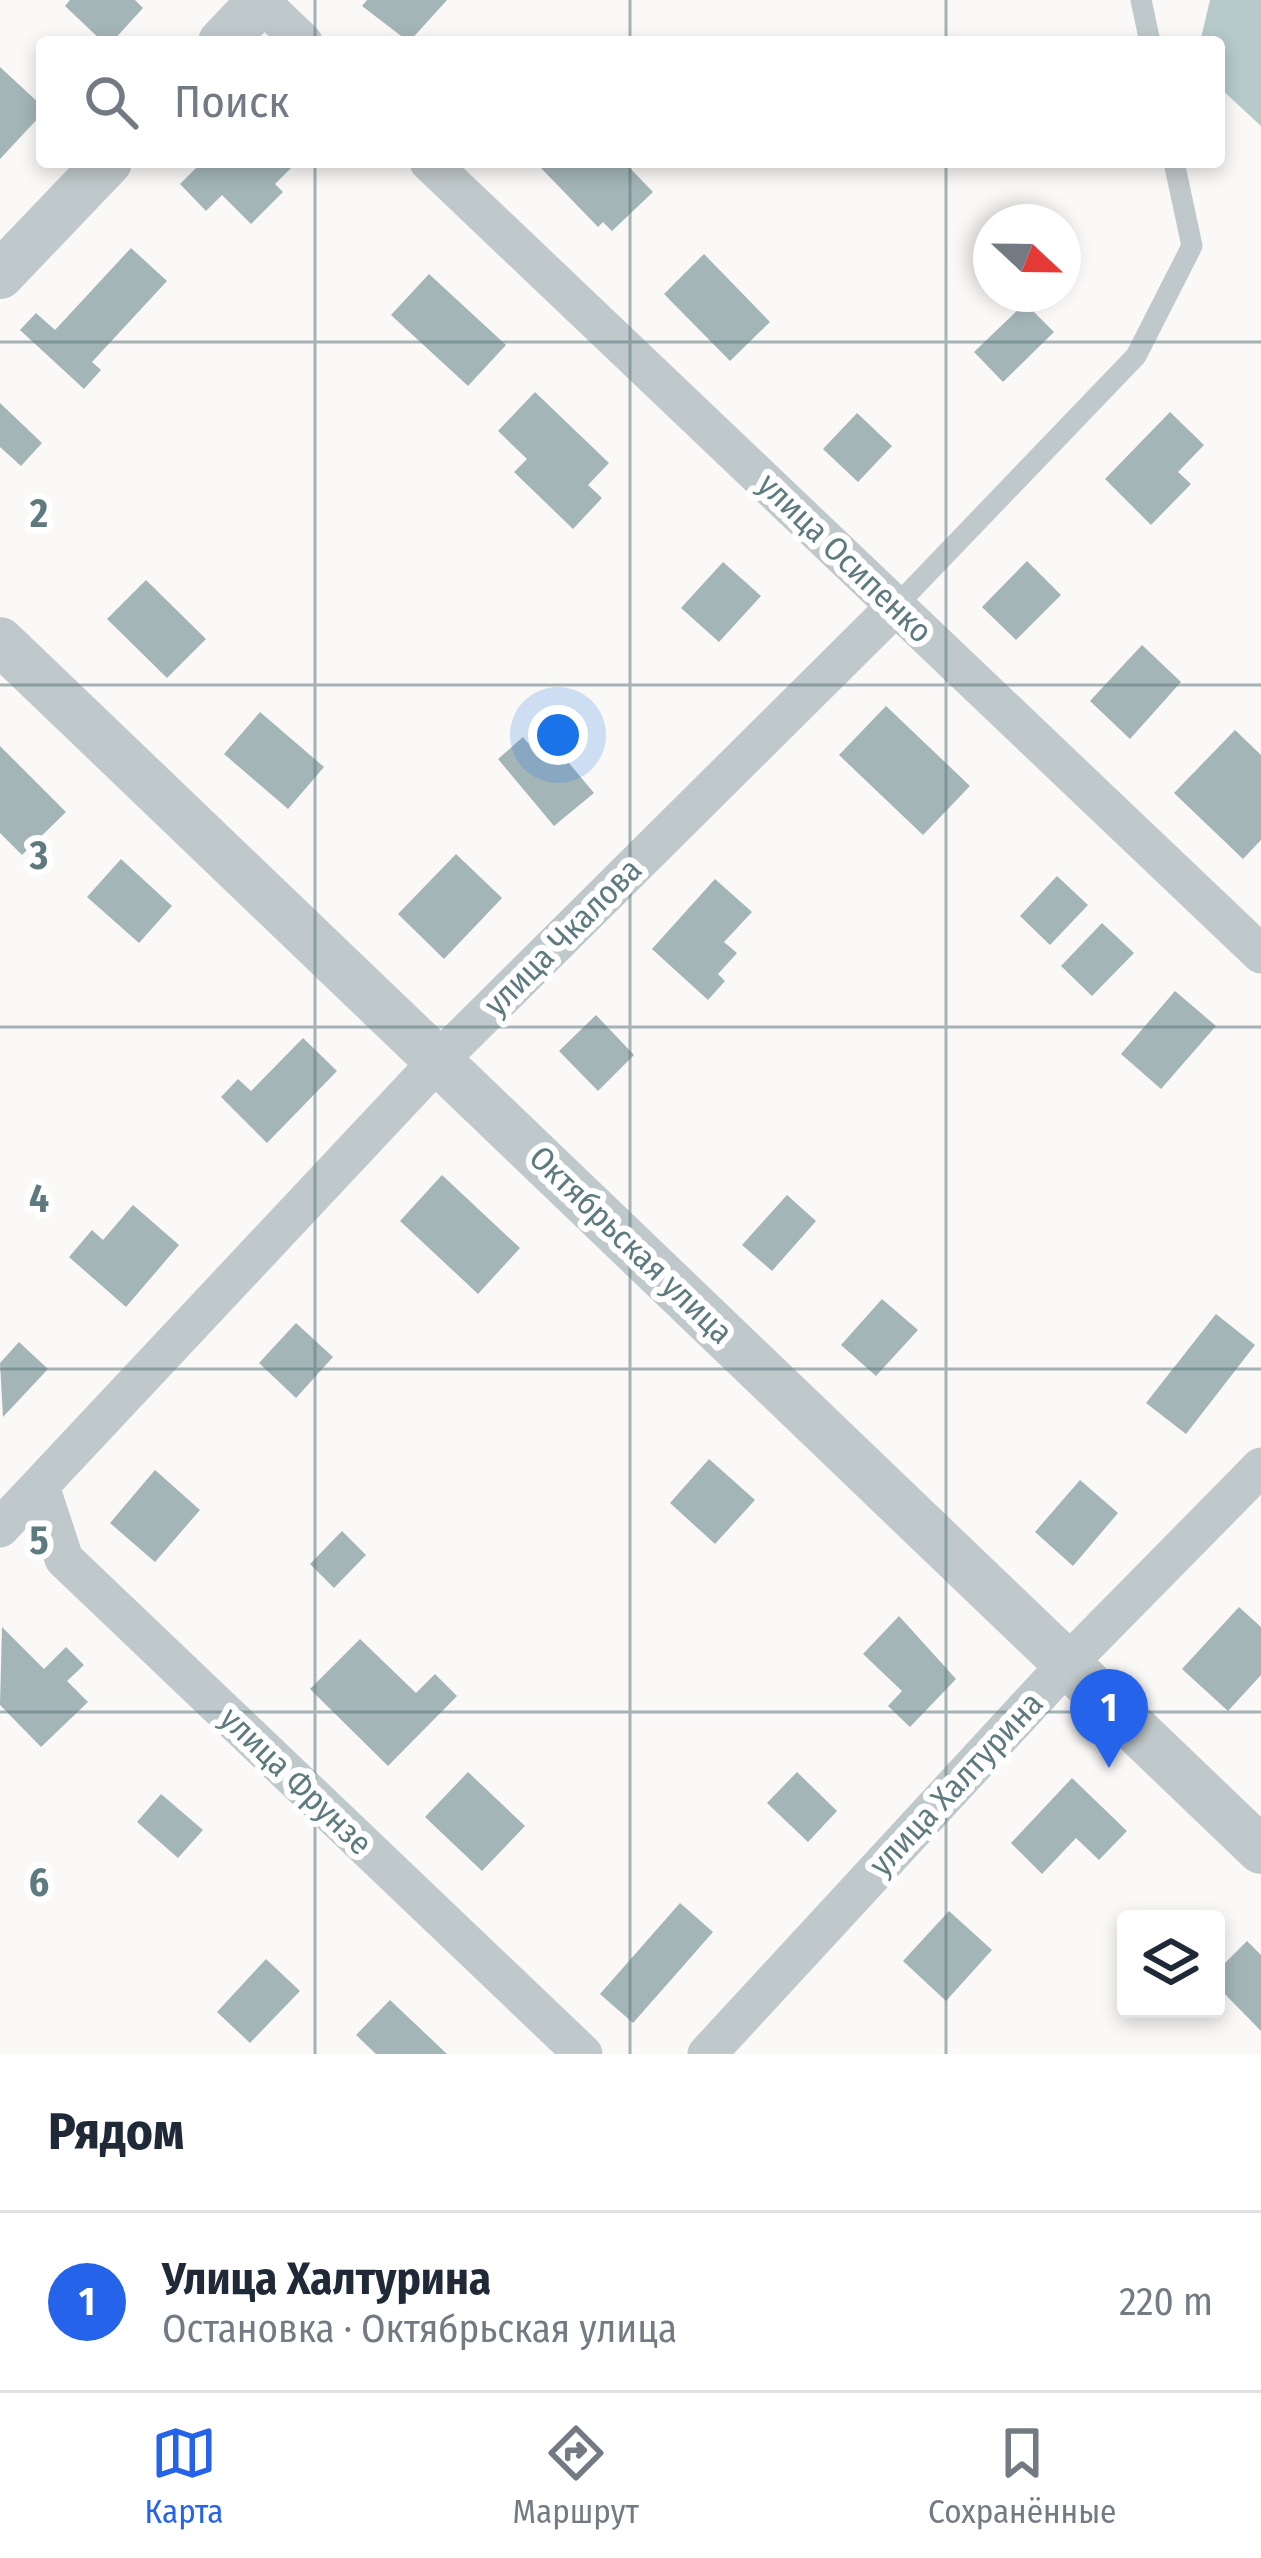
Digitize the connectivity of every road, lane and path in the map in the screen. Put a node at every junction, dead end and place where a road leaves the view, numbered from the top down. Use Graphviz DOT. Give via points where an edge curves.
graph roads {
  1 [pos="260,0"];
  2 [pos="1141,0"];
  3 [pos="227,36"];
  4 [pos="297,36"];
  5 [pos="1149,36"];
  6 [pos="102,168"];
  7 [pos="435,168"];
  8 [pos="1175,168"];
  9 [pos="0,275"];
  10 [pos="896,606"];
  11 [pos="0,641"];
  12 [pos="1261,954"];
  13 [pos="439,1060"];
  14 [pos="1261,1468"];
  15 [pos="14,1508"];
  16 [pos="1067,1664"];
  17 [pos="1261,1850"];
  18 [pos="583,2054"];
  19 [pos="707,2054"];
  1 -- 3 [label="street"];
  1 -- 4 [label="street"];
  2 -- 5 [label="lane"];
  6 -- 9 [label="street"];
  7 -- 10 [label="street, улица Осипенко"];
  8 -- 10 [label="lane, улица Чкалова" via="1192,246 1136,356"];
  10 -- 12 [label="street, улица Осипенко"];
  10 -- 13 [label="street, улица Чкалова"];
  11 -- 13 [label="street, Октябрьская улица"];
  13 -- 15 [label="street, улица Чкалова"];
  13 -- 16 [label="street, Октябрьская улица"];
  14 -- 16 [label="street, улица Халтурина"];
  15 -- 18 [label="street, улица Фрунзе"];
  16 -- 17 [label="street, Октябрьская улица"];
  16 -- 19 [label="street, улица Халтурина"];
}
